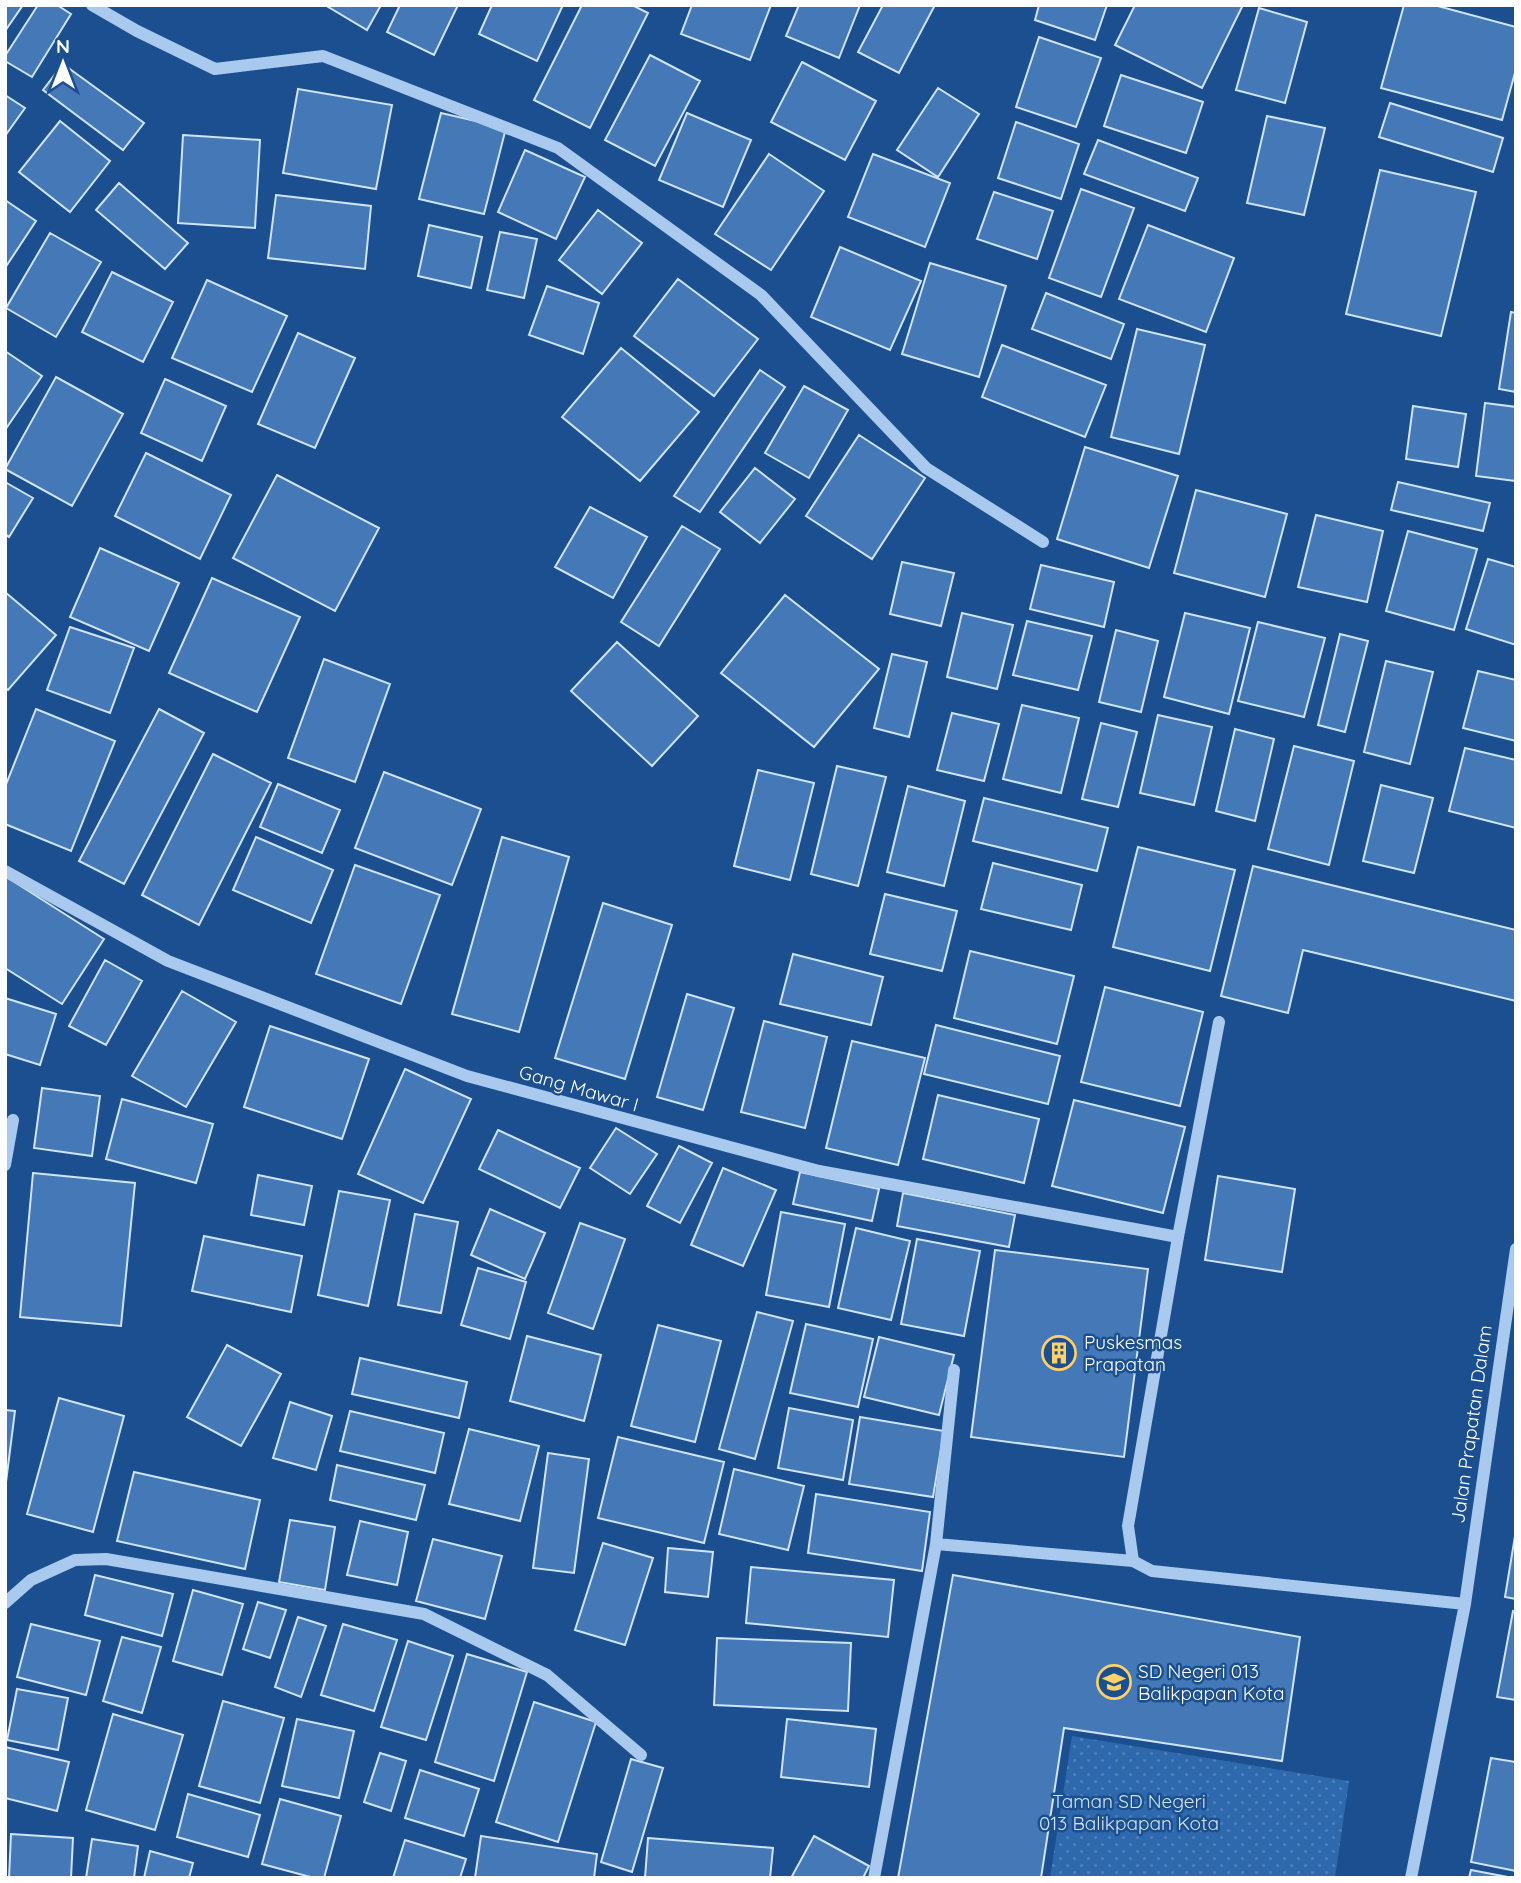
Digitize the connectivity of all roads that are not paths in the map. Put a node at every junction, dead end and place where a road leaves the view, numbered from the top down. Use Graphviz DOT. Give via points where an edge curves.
graph roads {
  1 [pos="92,5"];
  2 [pos="1043,542"];
  3 [pos="5,871"];
  4 [pos="1219,1022"];
  5 [pos="13,1120"];
  6 [pos="5,1165"];
  7 [pos="1178,1237"];
  8 [pos="1516,1249"];
  9 [pos="954,1370"];
  10 [pos="936,1544"];
  11 [pos="1133,1561"];
  12 [pos="5,1603"];
  13 [pos="1465,1604"];
  14 [pos="641,1755"];
  15 [pos="874,1878"];
  16 [pos="1411,1878"];
  1 -- 2 [label="street" via="215,69 323,56 558,148 761,295 926,468"];
  3 -- 7 [label="street, Gang Mawar I" via="168,961 467,1076 819,1171"];
  4 -- 7 [label="street"];
  5 -- 6 [label="street"];
  7 -- 11 [label="street" via="1128,1526"];
  8 -- 13 [label="street, Jalan Prapatan Dalam"];
  9 -- 10 [label="street"];
  10 -- 11 [label="street"];
  10 -- 15 [label="street"];
  11 -- 13 [label="street" via="1152,1571"];
  12 -- 14 [label="street" via="31,1580 75,1560 106,1559 424,1614 547,1675"];
  13 -- 16 [label="street, Jalan Prapatan Dalam"];
}
